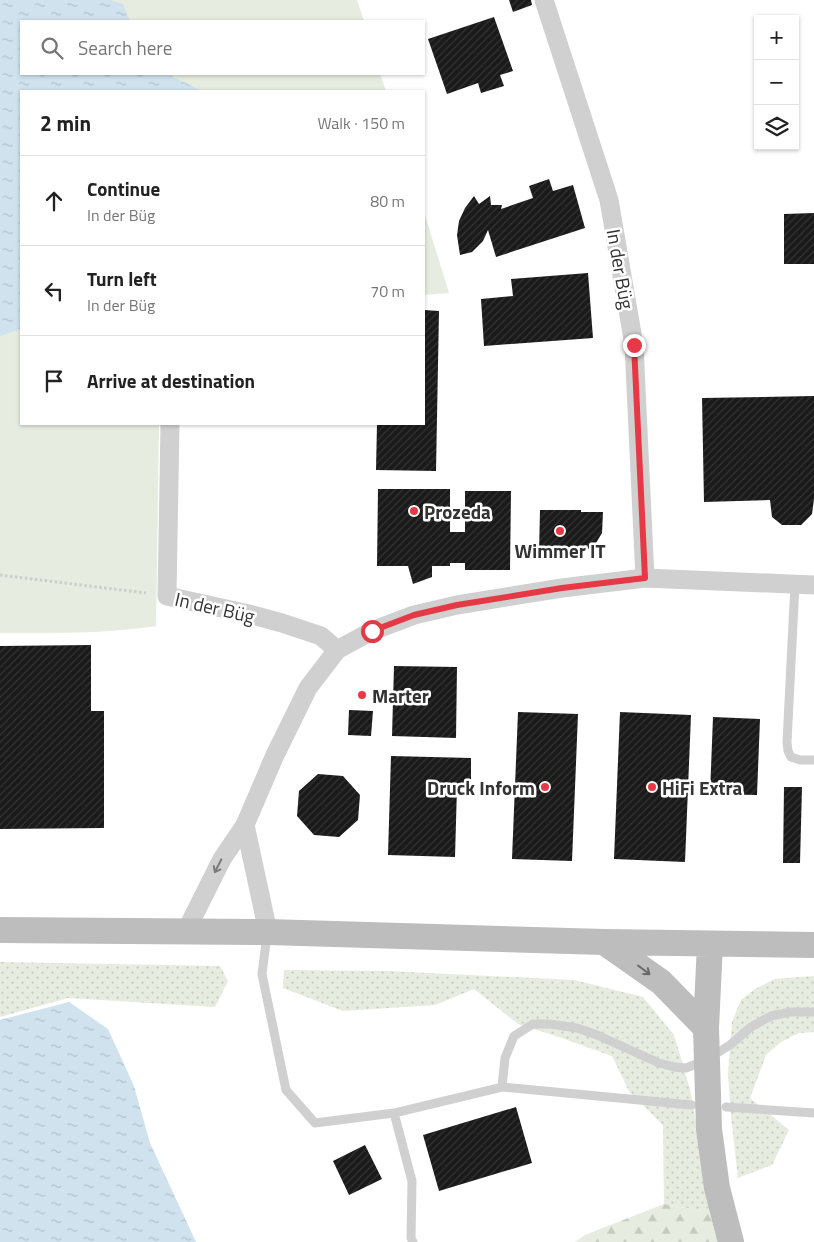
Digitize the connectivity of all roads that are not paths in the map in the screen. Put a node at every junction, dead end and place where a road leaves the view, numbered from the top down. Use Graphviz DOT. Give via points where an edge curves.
graph roads {
  1 [pos="544,0"];
  2 [pos="170,425"];
  3 [pos="645,578"];
  4 [pos="795,584"];
  5 [pos="814,585"];
  6 [pos="338,650"];
  7 [pos="814,760"];
  8 [pos="245,825"];
  9 [pos="0,930"];
  10 [pos="186,931"];
  11 [pos="268,932"];
  12 [pos="604,942"];
  13 [pos="710,944"];
  14 [pos="814,945"];
  15 [pos="814,1012"];
  16 [pos="706,1028"];
  17 [pos="706,1060"];
  18 [pos="502,1087"];
  19 [pos="692,1105"];
  20 [pos="726,1107"];
  21 [pos="394,1113"];
  22 [pos="814,1113"];
  23 [pos="413,1242"];
  24 [pos="731,1242"];
  1 -- 3 [label="street, In der Büg" via="609,200 634,345"];
  2 -- 6 [label="street, In der Büg" via="167,596 282,623 321,636"];
  3 -- 4 [label="street"];
  3 -- 6 [label="street" via="448,607 414,615 372,631"];
  4 -- 5 [label="street"];
  4 -- 7 [label="lane" via="788,751 791,757"];
  6 -- 8 [label="street" via="308,688"];
  8 -- 10 [label="street, one-way" via="222,859"];
  8 -- 11 [label="street"];
  9 -- 10 [label="main road"];
  10 -- 11 [label="main road"];
  11 -- 12 [label="main road"];
  11 -- 21 [label="lane" via="262,974 286,1090 315,1123"];
  12 -- 13 [label="main road"];
  12 -- 16 [label="main road, one-way" via="661,982"];
  13 -- 14 [label="main road"];
  13 -- 16 [label="main road"];
  15 -- 17 [label="lane" via="771,1016"];
  16 -- 17 [label="main road"];
  17 -- 18 [label="lane" via="686,1068 674,1067 577,1028 533,1024 514,1036 505,1058"];
  17 -- 24 [label="main road" via="709,1129 717,1188"];
  18 -- 19 [label="lane"];
  18 -- 21 [label="lane"];
  20 -- 22 [label="lane"];
  21 -- 23 [label="lane" via="412,1182"];
}
